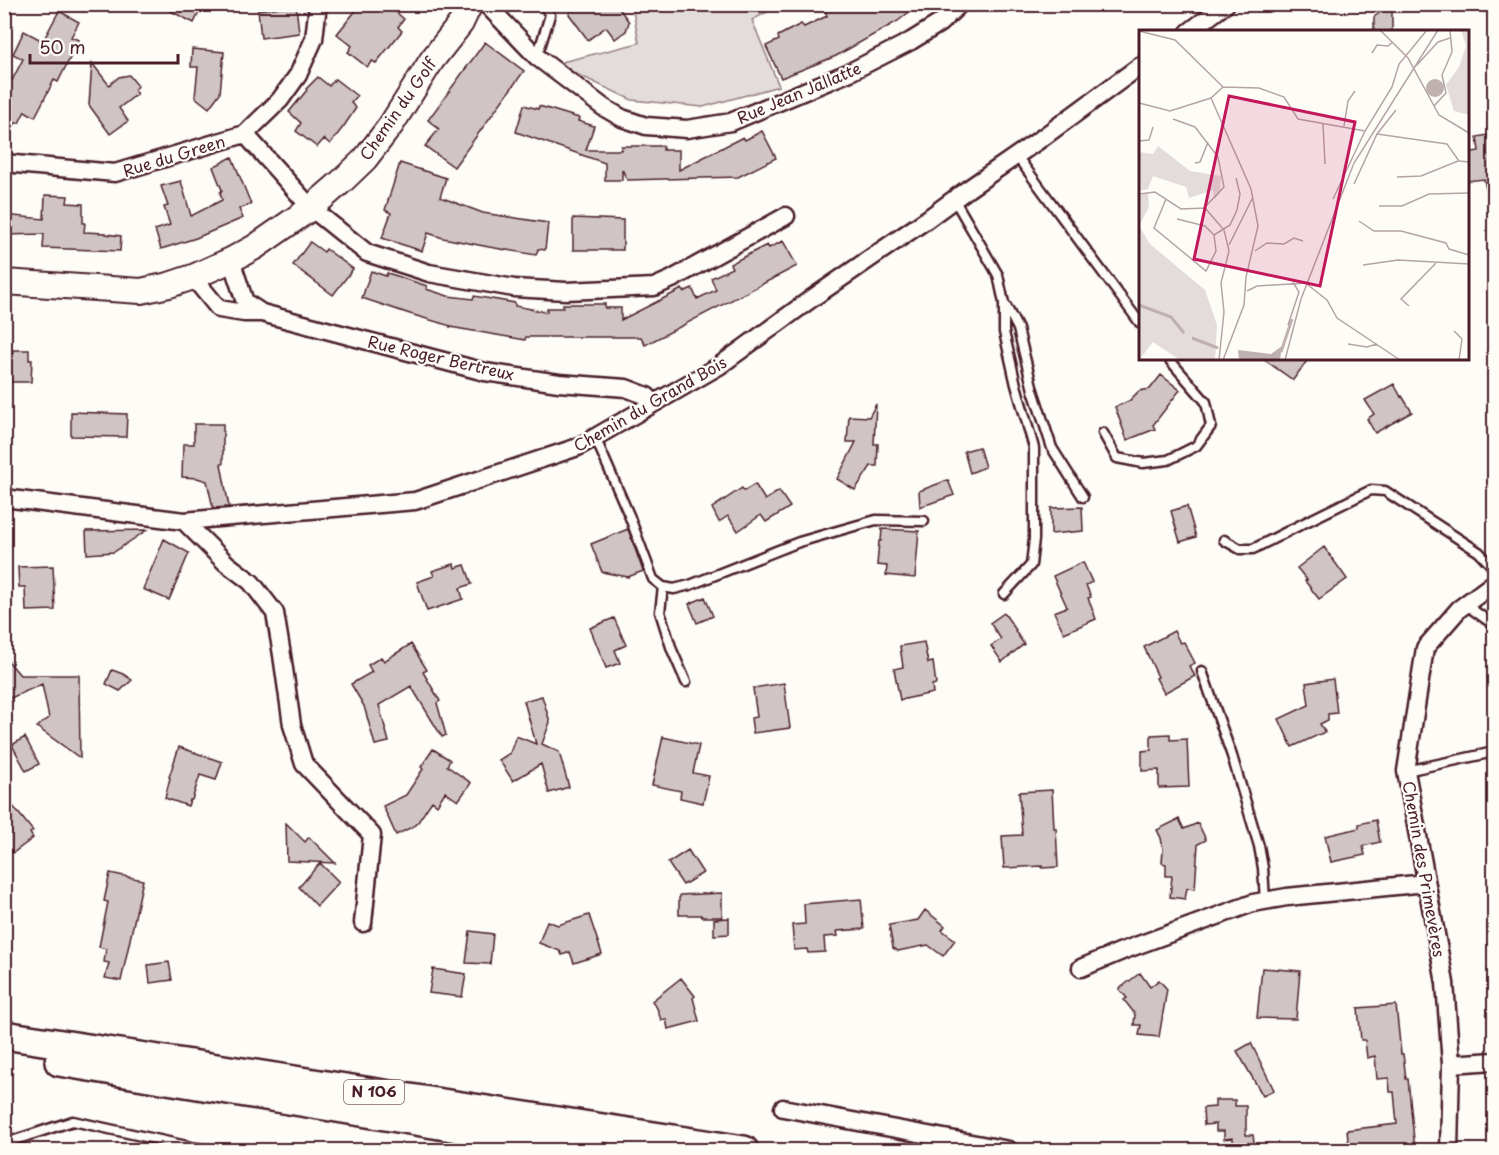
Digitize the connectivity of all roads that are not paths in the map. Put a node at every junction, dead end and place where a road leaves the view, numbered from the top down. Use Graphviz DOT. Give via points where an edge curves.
graph roads {
  1 [pos="318,4"];
  2 [pos="470,4"];
  3 [pos="484,4"];
  4 [pos="543,4"];
  5 [pos="960,4"];
  6 [pos="1226,4"];
  7 [pos="1192,30"];
  8 [pos="537,57"];
  9 [pos="1139,67"];
  10 [pos="245,134"];
  11 [pos="1016,155"];
  12 [pos="4,163"];
  13 [pos="954,199"];
  14 [pos="311,208"];
  15 [pos="786,216"];
  16 [pos="231,260"];
  17 [pos="193,277"];
  18 [pos="4,282"];
  19 [pos="1005,303"];
  20 [pos="262,313"];
  21 [pos="1139,322"];
  22 [pos="1170,360"];
  23 [pos="654,404"];
  24 [pos="1103,433"];
  25 [pos="595,437"];
  26 [pos="1083,497"];
  27 [pos="4,498"];
  28 [pos="184,521"];
  29 [pos="924,521"];
  30 [pos="1224,540"];
  31 [pos="1494,568"];
  32 [pos="1494,583"];
  33 [pos="663,587"];
  34 [pos="1004,594"];
  35 [pos="1466,604"];
  36 [pos="1494,625"];
  37 [pos="1202,671"];
  38 [pos="686,682"];
  39 [pos="1494,752"];
  40 [pos="1406,771"];
  41 [pos="1426,883"];
  42 [pos="1265,901"];
  43 [pos="363,923"];
  44 [pos="1081,968"];
  45 [pos="5,1035"];
  46 [pos="4,1053"];
  47 [pos="1494,1060"];
  48 [pos="1451,1064"];
  49 [pos="783,1108"];
  50 [pos="4,1147"];
  51 [pos="218,1150"];
  52 [pos="591,1150"];
  53 [pos="744,1150"];
  54 [pos="1009,1150"];
  55 [pos="1449,1150"];
  1 -- 10 [label="street" via="314,39 298,75 280,100"];
  2 -- 14 [label="street, Chemin du Golf" via="461,23 365,159"];
  3 -- 8 [label="street, Rue Jean Jallatte"];
  4 -- 8 [label="lane" via="550,15"];
  5 -- 8 [label="street, Rue Jean Jallatte" via="911,40 850,72 731,122 687,129 646,126 621,118"];
  6 -- 7 [label="street"];
  9 -- 11 [label="street, Chemin du Grand Bois"];
  10 -- 12 [label="street, Rue du Green" via="115,173"];
  10 -- 14 [label="street, Rue du Green"];
  11 -- 13 [label="street, Chemin du Grand Bois"];
  11 -- 21 [label="lane"];
  13 -- 19 [label="lane" via="998,275"];
  13 -- 23 [label="street, Chemin du Grand Bois" via="719,366"];
  14 -- 15 [label="street, Rue du Green" via="367,253 419,270 514,288 566,291 654,287"];
  14 -- 16 [label="street, Chemin du Golf"];
  16 -- 17 [label="street, Chemin du Golf"];
  16 -- 20 [label="street" via="245,302"];
  17 -- 18 [label="street" via="141,291"];
  17 -- 20 [label="street, Rue Roger Bertreux" via="219,309"];
  19 -- 26 [label="lane" via="1018,329 1053,448"];
  19 -- 34 [label="lane" via="1004,332 1034,448 1034,539 1031,565"];
  20 -- 23 [label="street, Rue Roger Bertreux" via="485,372 559,383 626,387 647,396"];
  22 -- 24 [label="lane" via="1206,402 1211,426 1196,446 1168,460 1143,464 1117,458"];
  23 -- 25 [label="street, Chemin du Grand Bois"];
  25 -- 28 [label="street, Chemin du Grand Bois" via="578,447 415,501"];
  25 -- 33 [label="lane" via="653,579"];
  27 -- 28 [label="street, Chemin du Grand Bois"];
  28 -- 43 [label="street" via="251,582 275,613 292,725 304,764 372,835"];
  29 -- 33 [label="lane" via="876,520 799,542 690,585"];
  30 -- 31 [label="lane" via="1240,549 1252,549 1371,490 1385,491 1479,552"];
  32 -- 35 [label="street, Chemin des Primevères"];
  33 -- 38 [label="lane" via="660,612"];
  35 -- 36 [label="lane"];
  35 -- 40 [label="street, Chemin des Primevères" via="1425,648"];
  37 -- 42 [label="lane" via="1259,846"];
  39 -- 40 [label="lane"];
  40 -- 41 [label="street, Chemin des Primevères"];
  41 -- 42 [label="street"];
  41 -- 48 [label="street, Chemin des Primevères" via="1445,983"];
  42 -- 44 [label="street"];
  45 -- 53 [label="main road, N 106"];
  46 -- 52 [label="main road, N 106"];
  47 -- 48 [label="street"];
  48 -- 55 [label="street, Chemin des Primevères"];
  49 -- 54 [label="street"];
  50 -- 51 [label="lane" via="73,1121"];
}
